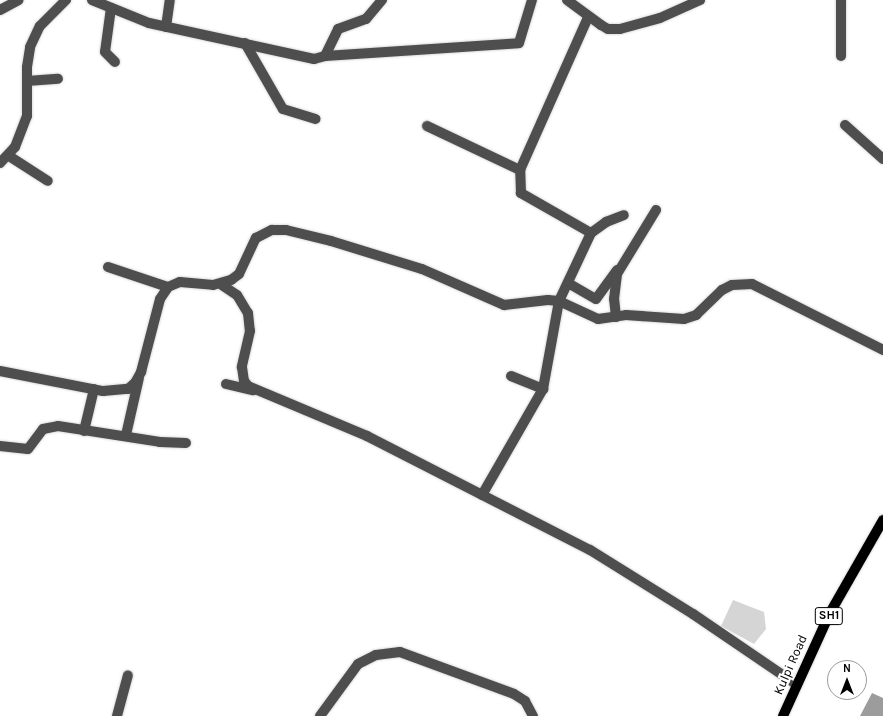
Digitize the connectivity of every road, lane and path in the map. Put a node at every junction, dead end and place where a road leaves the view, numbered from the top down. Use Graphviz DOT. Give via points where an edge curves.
graph roads {
  1 [pos="66,0"];
  2 [pos="92,0"];
  3 [pos="170,0"];
  4 [pos="382,0"];
  5 [pos="532,0"];
  6 [pos="567,0"];
  7 [pos="700,0"];
  8 [pos="841,0"];
  9 [pos="13,1"];
  10 [pos="111,8"];
  11 [pos="0,10"];
  12 [pos="588,17"];
  13 [pos="166,27"];
  14 [pos="245,43"];
  15 [pos="325,56"];
  16 [pos="841,56"];
  17 [pos="115,62"];
  18 [pos="58,79"];
  19 [pos="27,81"];
  20 [pos="316,119"];
  21 [pos="844,125"];
  22 [pos="427,126"];
  23 [pos="8,156"];
  24 [pos="883,159"];
  25 [pos="0,164"];
  26 [pos="520,170"];
  27 [pos="48,181"];
  28 [pos="656,210"];
  29 [pos="624,215"];
  30 [pos="591,233"];
  31 [pos="622,262"];
  32 [pos="108,267"];
  33 [pos="568,283"];
  34 [pos="222,284"];
  35 [pos="168,287"];
  36 [pos="559,301"];
  37 [pos="616,317"];
  38 [pos="883,350"];
  39 [pos="0,371"];
  40 [pos="140,372"];
  41 [pos="511,376"];
  42 [pos="226,384"];
  43 [pos="94,389"];
  44 [pos="543,389"];
  45 [pos="255,391"];
  46 [pos="84,431"];
  47 [pos="126,435"];
  48 [pos="186,443"];
  49 [pos="0,446"];
  50 [pos="482,495"];
  51 [pos="883,520"];
  52 [pos="128,675"];
  53 [pos="796,684"];
  54 [pos="118,716"];
  55 [pos="320,716"];
  56 [pos="533,716"];
  57 [pos="783,716"];
  1 -- 19 [label="street" via="40,26 28,55"];
  2 -- 10 [label="street"];
  3 -- 13 [label="street"];
  4 -- 15 [label="street" via="366,19 338,29"];
  5 -- 15 [label="street" via="519,43"];
  6 -- 12 [label="street"];
  7 -- 12 [label="street" via="660,18 620,29 608,29"];
  8 -- 16 [label="street"];
  9 -- 11 [label="street"];
  10 -- 13 [label="street"];
  10 -- 17 [label="street" via="105,52"];
  12 -- 26 [label="street"];
  13 -- 14 [label="street"];
  14 -- 15 [label="street" via="305,58"];
  14 -- 20 [label="street" via="283,109"];
  18 -- 19 [label="street"];
  19 -- 23 [label="street" via="27,116 20,138"];
  21 -- 24 [label="street"];
  22 -- 26 [label="street"];
  23 -- 25 [label="street"];
  23 -- 27 [label="street"];
  26 -- 30 [label="street" via="521,193"];
  28 -- 31 [label="street"];
  29 -- 30 [label="street" via="606,222"];
  30 -- 33 [label="street"];
  31 -- 33 [label="street" via="596,299"];
  31 -- 37 [label="street" via="615,287"];
  32 -- 35 [label="street"];
  33 -- 36 [label="street"];
  34 -- 35 [label="street" via="180,282"];
  34 -- 36 [label="street" via="238,274 256,238 272,230 286,230 422,268 504,305"];
  34 -- 45 [label="street" via="237,296 248,312 250,331 242,375 248,386"];
  35 -- 40 [label="street" via="160,299"];
  36 -- 37 [label="street" via="598,319"];
  36 -- 44 [label="street"];
  37 -- 38 [label="street" via="636,315 684,319 696,315 732,284 752,284"];
  39 -- 43 [label="street"];
  40 -- 43 [label="street" via="135,383 128,389 116,392"];
  40 -- 47 [label="street"];
  41 -- 44 [label="street"];
  42 -- 45 [label="street"];
  43 -- 46 [label="street"];
  44 -- 50 [label="street"];
  45 -- 50 [label="street" via="367,436"];
  46 -- 47 [label="street"];
  46 -- 49 [label="street" via="58,426 43,429 28,449"];
  47 -- 48 [label="street" via="160,442"];
  50 -- 53 [label="street" via="590,550 693,614"];
  51 -- 53 [label="main road, Kulpi Road / SH1" via="830,613"];
  52 -- 54 [label="street"];
  53 -- 57 [label="main road, Kulpi Road / SH1"];
  55 -- 56 [label="street" via="358,664 376,655 400,652 514,694 525,701"];
}
